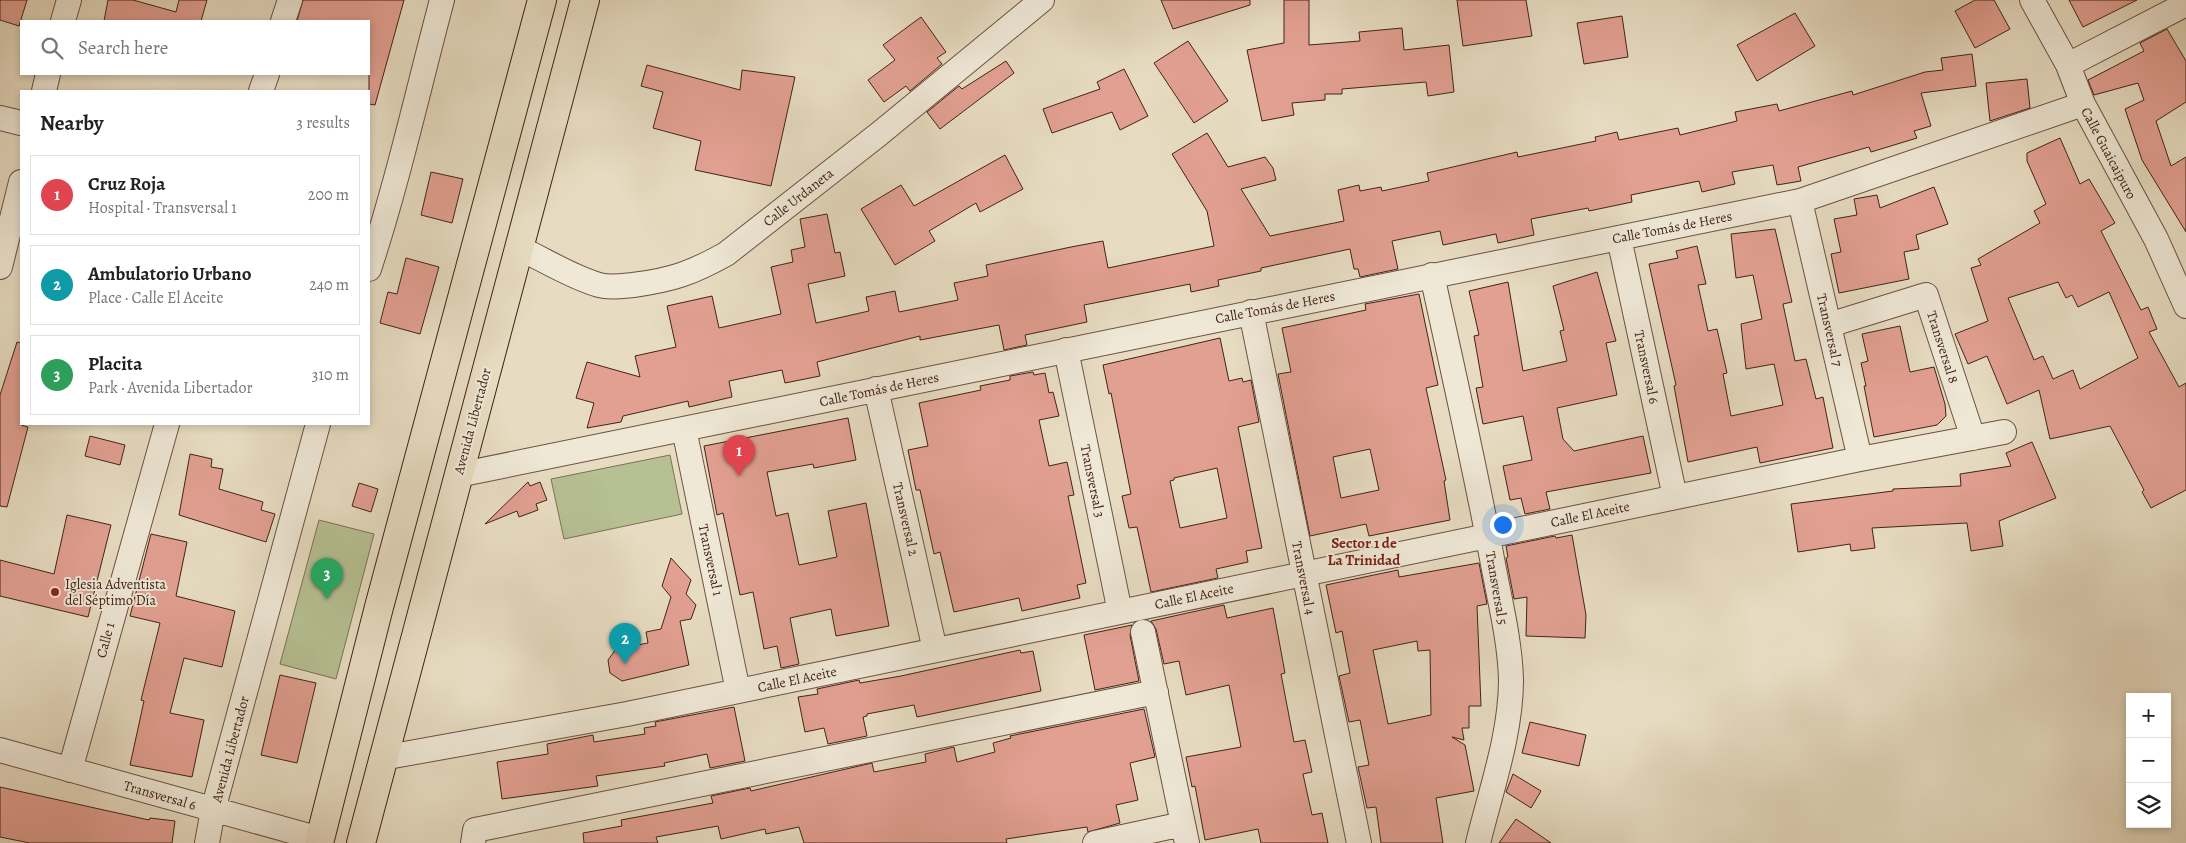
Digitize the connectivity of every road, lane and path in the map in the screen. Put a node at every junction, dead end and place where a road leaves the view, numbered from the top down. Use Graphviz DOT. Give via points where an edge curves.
graph roads {
  1 [pos="68,0"];
  2 [pos="290,0"];
  3 [pos="442,0"];
  4 [pos="542,0"];
  5 [pos="585,0"];
  6 [pos="1042,0"];
  7 [pos="2032,0"];
  8 [pos="2186,4"];
  9 [pos="63,20"];
  10 [pos="283,20"];
  11 [pos="2068,65"];
  12 [pos="48,75"];
  13 [pos="267,75"];
  14 [pos="44,90"];
  15 [pos="261,90"];
  16 [pos="2083,104"];
  17 [pos="0,118"];
  18 [pos="20,124"];
  19 [pos="20,186"];
  20 [pos="1800,201"];
  21 [pos="1619,238"];
  22 [pos="519,248"];
  23 [pos="370,266"];
  24 [pos="0,267"];
  25 [pos="1432,275"];
  26 [pos="2186,306"];
  27 [pos="1251,312"];
  28 [pos="1829,325"];
  29 [pos="1066,350"];
  30 [pos="876,389"];
  31 [pos="167,425"];
  32 [pos="318,425"];
  33 [pos="684,429"];
  34 [pos="2004,432"];
  35 [pos="1973,438"];
  36 [pos="1860,459"];
  37 [pos="458,475"];
  38 [pos="1674,497"];
  39 [pos="1488,536"];
  40 [pos="1303,574"];
  41 [pos="1120,612"];
  42 [pos="1143,632"];
  43 [pos="935,650"];
  44 [pos="738,691"];
  45 [pos="1156,692"];
  46 [pos="0,750"];
  47 [pos="382,758"];
  48 [pos="70,770"];
  49 [pos="213,810"];
  50 [pos="1185,834"];
  51 [pos="319,841"];
  52 [pos="206,843"];
  53 [pos="361,843"];
  54 [pos="474,843"];
  55 [pos="1095,843"];
  56 [pos="1359,843"];
  57 [pos="1478,843"];
  1 -- 9 [label="street"];
  2 -- 10 [label="street"];
  3 -- 23 [label="street" via="400,169"];
  4 -- 51 [label="main road"];
  5 -- 22 [label="main road, Avenida Libertador"];
  6 -- 22 [label="street, Calle Urdaneta" via="879,134 726,254 701,268 661,281 615,287 600,285"];
  7 -- 11 [label="street, Calle Guaicaipuro"];
  8 -- 11 [label="street"];
  11 -- 16 [label="street, Calle Guaicaipuro"];
  12 -- 14 [label="street"];
  13 -- 15 [label="street"];
  16 -- 20 [label="street, Calle Tomás de Heres"];
  16 -- 26 [label="street, Calle Guaicaipuro" via="2156,239"];
  17 -- 18 [label="street"];
  19 -- 24 [label="street"];
  20 -- 21 [label="street, Calle Tomás de Heres"];
  20 -- 28 [label="street, Transversal 7"];
  21 -- 25 [label="street, Calle Tomás de Heres"];
  21 -- 38 [label="street, Transversal 6"];
  22 -- 37 [label="main road, Avenida Libertador"];
  25 -- 27 [label="street, Calle Tomás de Heres"];
  25 -- 39 [label="street, Transversal 5"];
  27 -- 29 [label="street, Calle Tomás de Heres"];
  27 -- 40 [label="street, Transversal 4"];
  28 -- 35 [label="street, Transversal 8" via="1926,295"];
  28 -- 36 [label="street, Transversal 7"];
  29 -- 30 [label="street, Calle Tomás de Heres"];
  29 -- 41 [label="street, Transversal 3"];
  30 -- 33 [label="street, Calle Tomás de Heres"];
  30 -- 43 [label="street, Transversal 2"];
  31 -- 48 [label="street, Calle 1"];
  32 -- 49 [label="street, Avenida Libertador"];
  33 -- 37 [label="street, Calle Tomás de Heres"];
  33 -- 44 [label="street, Transversal 1"];
  34 -- 35 [label="street, Calle El Aceite"];
  35 -- 36 [label="street, Calle El Aceite"];
  36 -- 38 [label="street, Calle El Aceite"];
  37 -- 47 [label="main road, Avenida Libertador"];
  38 -- 39 [label="street, Calle El Aceite"];
  39 -- 40 [label="street, Calle El Aceite"];
  39 -- 57 [label="street, Transversal 5" via="1507,641 1510,680 1502,746"];
  40 -- 41 [label="street, Calle El Aceite"];
  40 -- 56 [label="street, Transversal 4"];
  41 -- 43 [label="street, Calle El Aceite"];
  42 -- 45 [label="street"];
  43 -- 44 [label="street, Calle El Aceite"];
  44 -- 47 [label="street, Calle El Aceite"];
  45 -- 50 [label="street"];
  45 -- 54 [label="street" via="475,830"];
  46 -- 48 [label="street, Transversal 6"];
  47 -- 53 [label="main road, Avenida Libertador"];
  48 -- 49 [label="street, Transversal 6"];
  49 -- 51 [label="street, Transversal 6"];
  49 -- 52 [label="street, Avenida Libertador"];
  50 -- 55 [label="street"];
}
